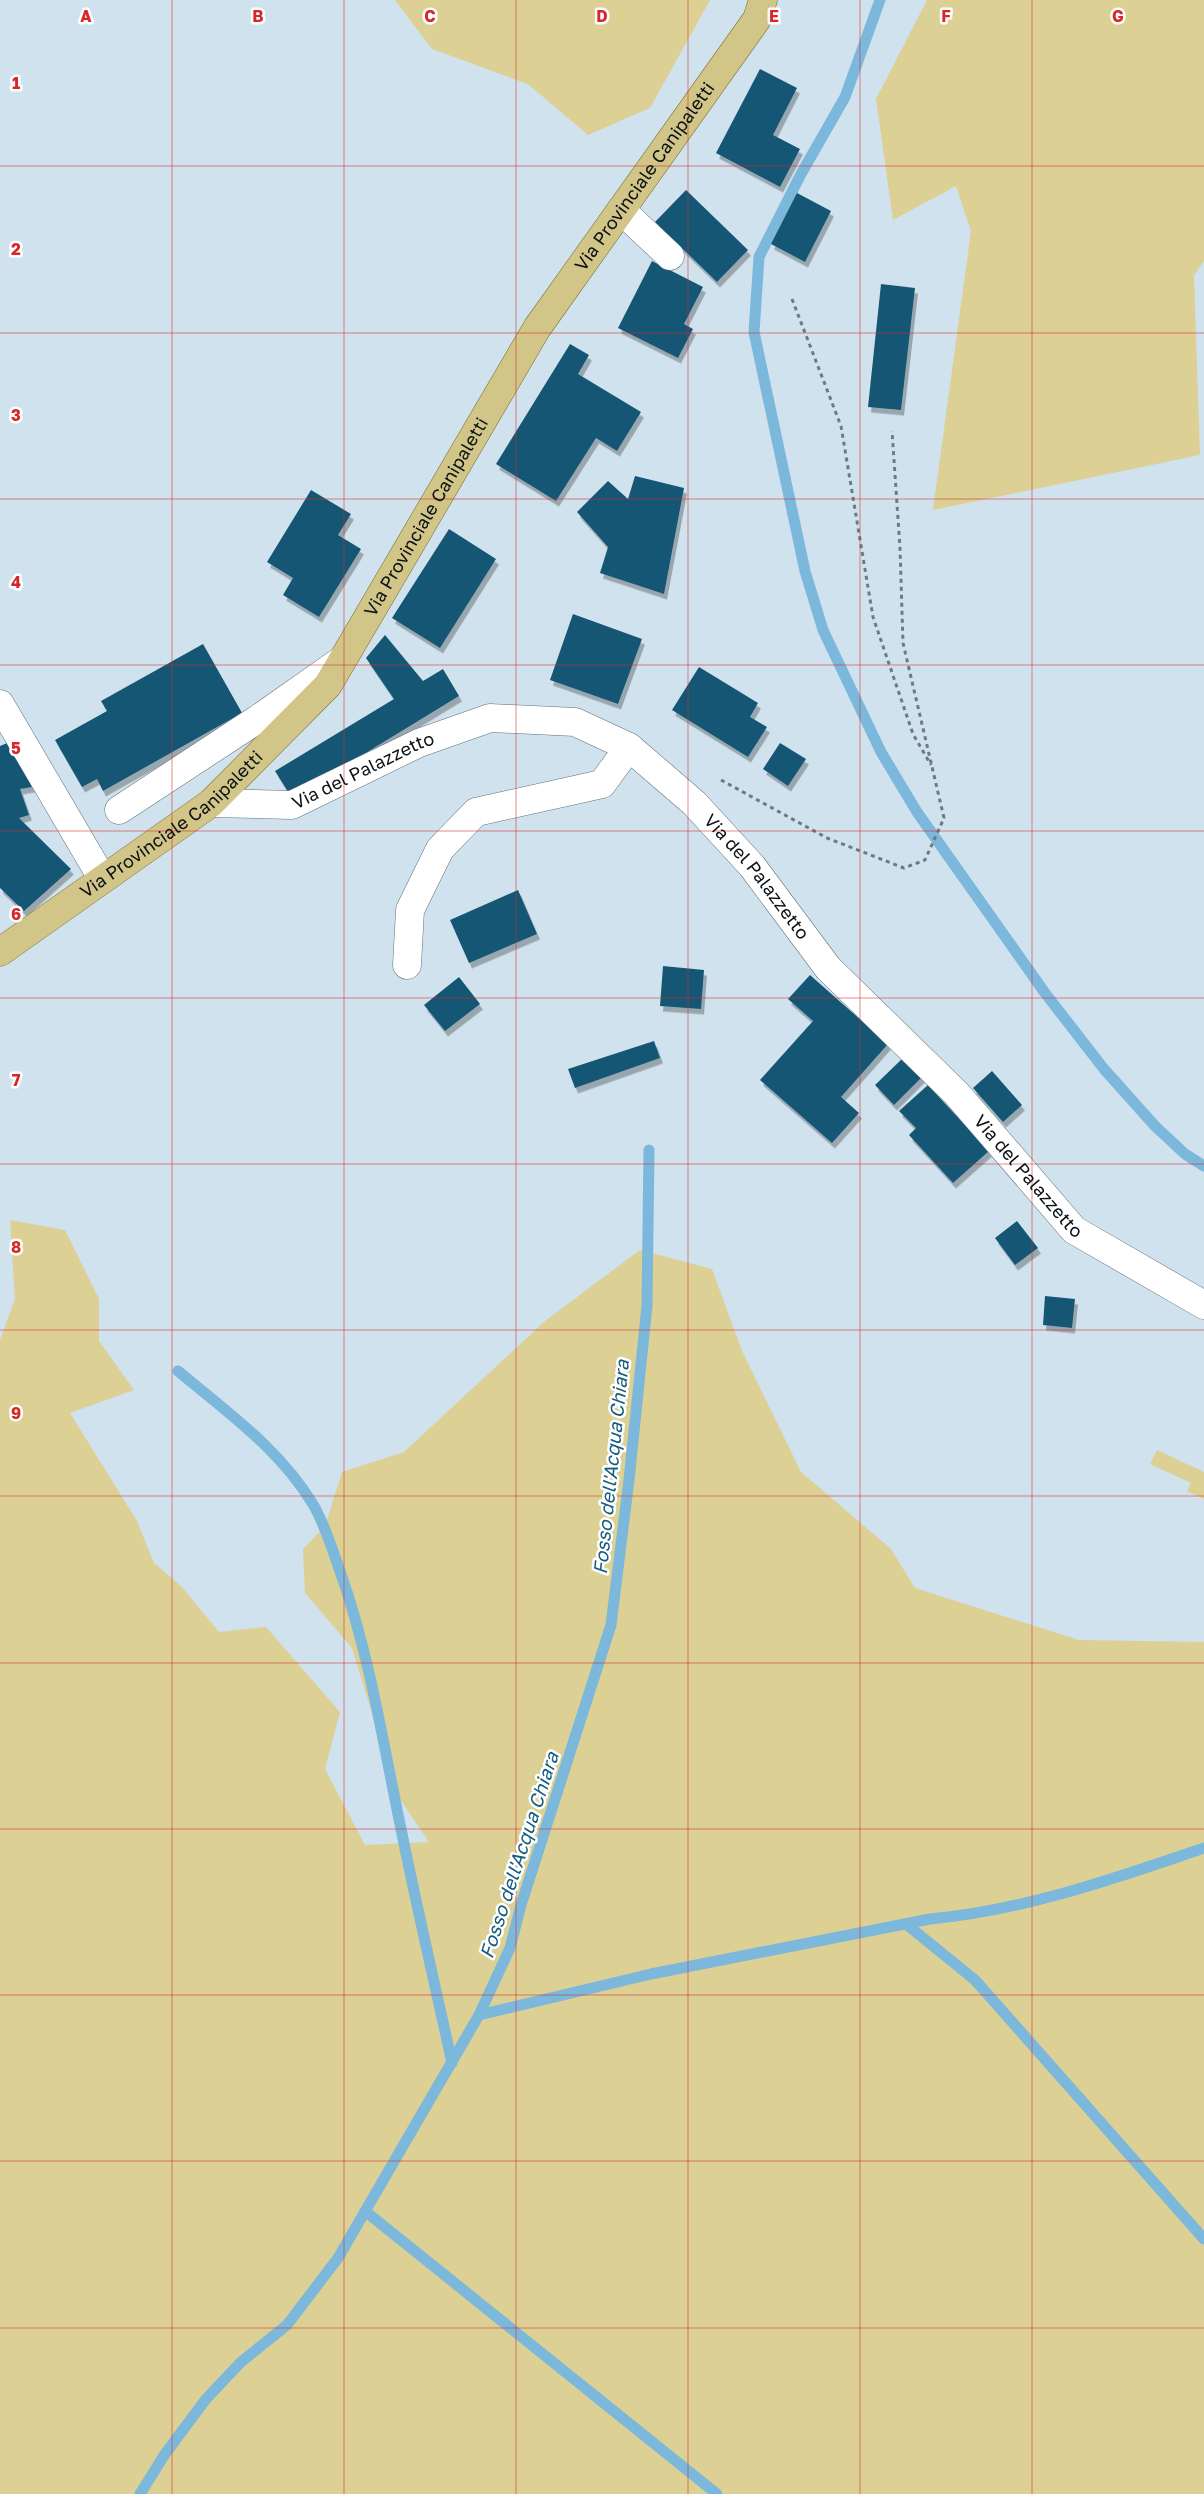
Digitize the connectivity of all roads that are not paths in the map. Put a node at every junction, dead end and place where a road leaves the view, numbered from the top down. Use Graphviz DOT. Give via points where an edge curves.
graph roads {
  1 [pos="763,0"];
  2 [pos="621,210"];
  3 [pos="670,256"];
  4 [pos="342,660"];
  5 [pos="0,704"];
  6 [pos="628,747"];
  7 [pos="211,804"];
  8 [pos="119,810"];
  9 [pos="102,878"];
  10 [pos="0,952"];
  11 [pos="407,965"];
  12 [pos="1204,1305"];
  1 -- 2 [label="main road, Via Provinciale Canipaletti" via="757,19"];
  2 -- 3 [label="street"];
  2 -- 4 [label="main road, Via Provinciale Canipaletti" via="537,328"];
  4 -- 7 [label="main road, Via Provinciale Canipaletti" via="328,685"];
  4 -- 8 [label="street"];
  5 -- 9 [label="street"];
  6 -- 7 [label="street, Via del Palazzetto" via="575,722 490,718 419,743 292,805"];
  6 -- 11 [label="street" via="602,784 476,812 440,849 410,910"];
  6 -- 12 [label="street, Via del Palazzetto" via="714,824 752,866 828,968 957,1094 1074,1230"];
  7 -- 9 [label="main road, Via Provinciale Canipaletti"];
  9 -- 10 [label="main road, Via Provinciale Canipaletti"];
}
